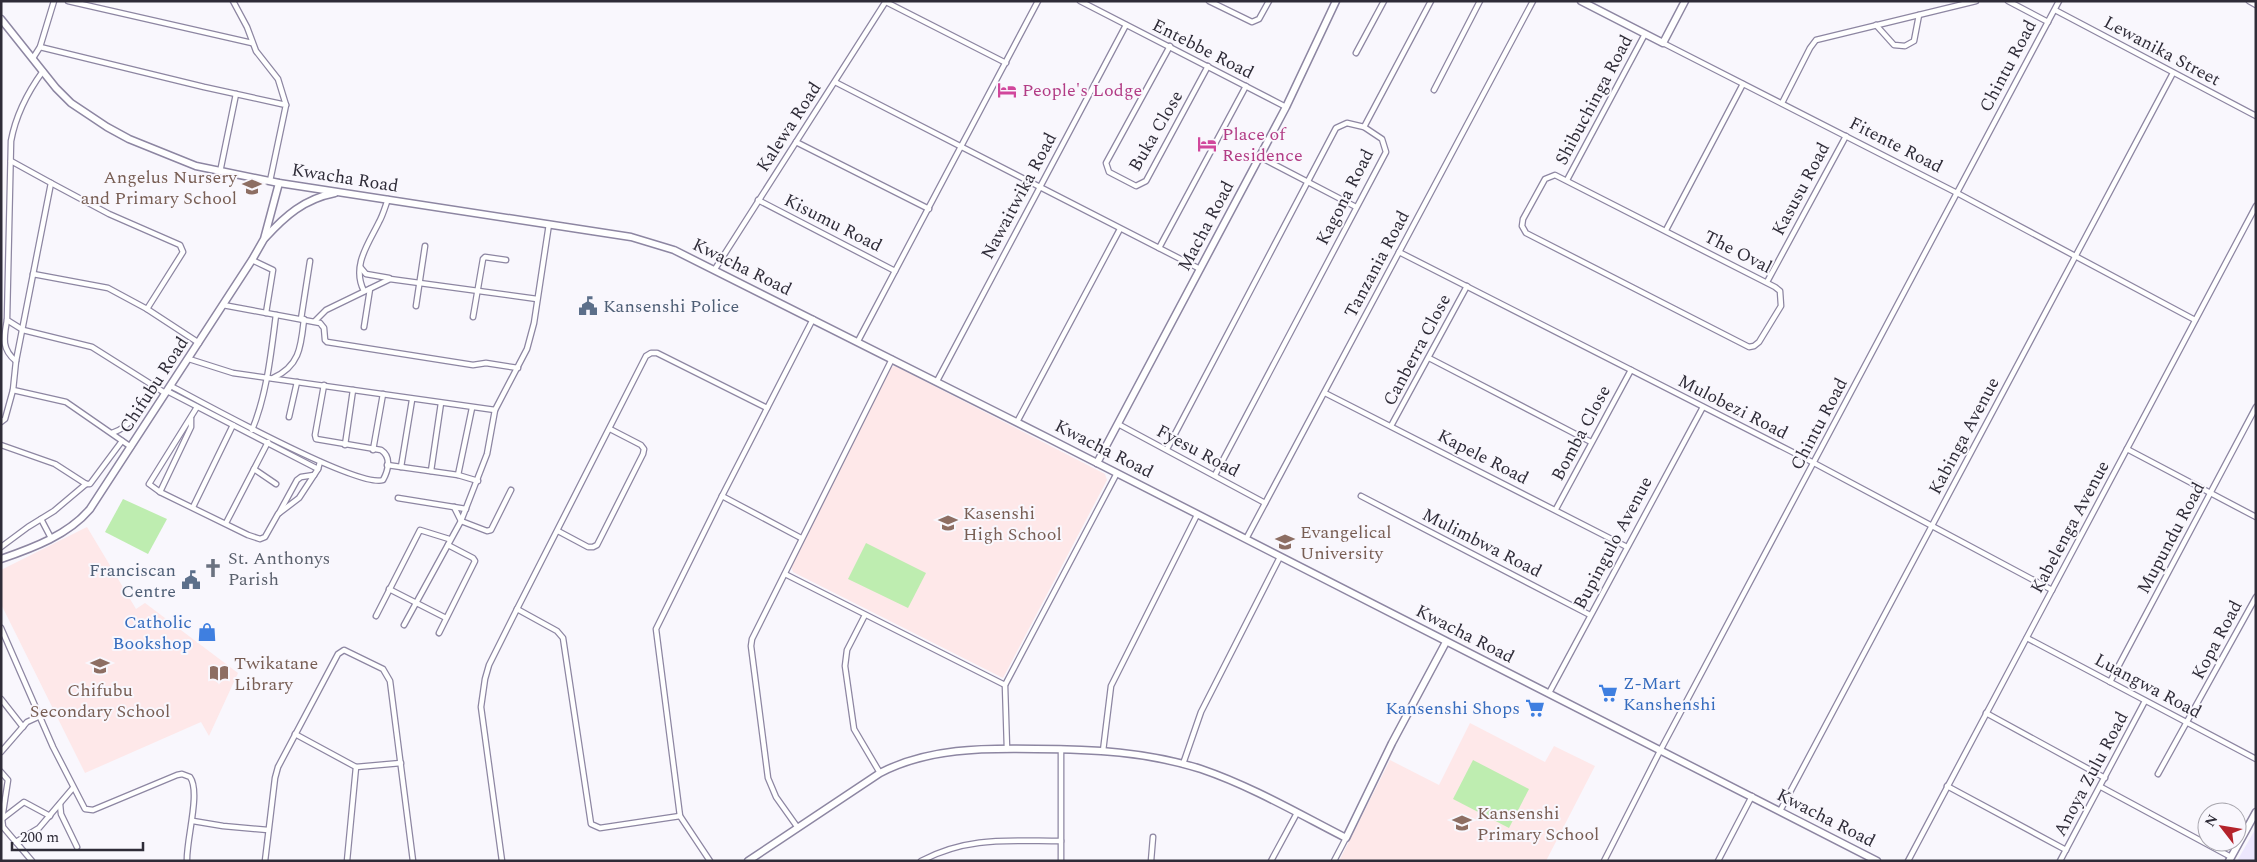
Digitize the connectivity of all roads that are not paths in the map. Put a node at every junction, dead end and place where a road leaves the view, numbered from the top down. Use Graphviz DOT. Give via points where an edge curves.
graph roads {
  1 [pos="54,1"];
  2 [pos="68,1"];
  3 [pos="234,1"];
  4 [pos="1038,1"];
  5 [pos="1080,1"];
  6 [pos="1209,1"];
  7 [pos="1269,1"];
  8 [pos="1336,1"];
  9 [pos="1384,1"];
  10 [pos="1431,1"];
  11 [pos="1480,1"];
  12 [pos="1533,1"];
  13 [pos="1581,1"];
  14 [pos="1685,1"];
  15 [pos="1976,1"];
  16 [pos="2008,1"];
  17 [pos="2059,1"];
  18 [pos="2249,1"];
  19 [pos="886,2"];
  20 [pos="2256,5"];
  21 [pos="2054,10"];
  22 [pos="1919,15"];
  23 [pos="2,22"];
  24 [pos="2048,22"];
  25 [pos="1126,25"];
  26 [pos="1876,25"];
  27 [pos="1645,34"];
  28 [pos="252,43"];
  29 [pos="1663,43"];
  30 [pos="1170,46"];
  31 [pos="40,47"];
  32 [pos="1356,53"];
  33 [pos="33,58"];
  34 [pos="1006,63"];
  35 [pos="1208,66"];
  36 [pos="43,71"];
  37 [pos="2173,73"];
  38 [pos="835,82"];
  39 [pos="1744,84"];
  40 [pos="1246,86"];
  41 [pos="1434,90"];
  42 [pos="236,94"];
  43 [pos="1782,103"];
  44 [pos="286,105"];
  45 [pos="1286,107"];
  46 [pos="2256,116"];
  47 [pos="1364,127"];
  48 [pos="1846,136"];
  49 [pos="796,142"];
  50 [pos="962,147"];
  51 [pos="1260,157"];
  52 [pos="11,161"];
  53 [pos="220,172"];
  54 [pos="1567,180"];
  55 [pos="270,181"];
  56 [pos="279,182"];
  57 [pos="1308,182"];
  58 [pos="51,183"];
  59 [pos="1039,187"];
  60 [pos="341,192"];
  61 [pos="1957,193"];
  62 [pos="388,199"];
  63 [pos="758,200"];
  64 [pos="2256,206"];
  65 [pos="1356,207"];
  66 [pos="929,209"];
  67 [pos="549,224"];
  68 [pos="1120,229"];
  69 [pos="1666,230"];
  70 [pos="264,239"];
  71 [pos="425,246"];
  72 [pos="1159,248"];
  73 [pos="1399,252"];
  74 [pos="2076,256"];
  75 [pos="252,260"];
  76 [pos="506,260"];
  77 [pos="310,261"];
  78 [pos="361,268"];
  79 [pos="715,269"];
  80 [pos="1200,269"];
  81 [pos="895,271"];
  82 [pos="32,274"];
  83 [pos="390,279"];
  84 [pos="1768,282"];
  85 [pos="420,283"];
  86 [pos="1467,286"];
  87 [pos="370,289"];
  88 [pos="364,291"];
  89 [pos="478,291"];
  90 [pos="538,299"];
  91 [pos="223,305"];
  92 [pos="416,306"];
  93 [pos="147,309"];
  94 [pos="266,313"];
  95 [pos="276,315"];
  96 [pos="473,317"];
  97 [pos="303,319"];
  98 [pos="813,319"];
  99 [pos="8,320"];
  100 [pos="2195,320"];
  101 [pos="315,321"];
  102 [pos="364,327"];
  103 [pos="22,330"];
  104 [pos="858,341"];
  105 [pos="200,343"];
  106 [pos="1429,358"];
  107 [pos="189,359"];
  108 [pos="892,359"];
  109 [pos="16,362"];
  110 [pos="518,368"];
  111 [pos="1631,370"];
  112 [pos="267,377"];
  113 [pos="274,378"];
  114 [pos="936,381"];
  115 [pos="297,382"];
  116 [pos="324,385"];
  117 [pos="154,386"];
  118 [pos="13,390"];
  119 [pos="168,390"];
  120 [pos="353,390"];
  121 [pos="1325,393"];
  122 [pos="383,394"];
  123 [pos="412,400"];
  124 [pos="441,403"];
  125 [pos="197,406"];
  126 [pos="1702,407"];
  127 [pos="2256,407"];
  128 [pos="472,408"];
  129 [pos="767,408"];
  130 [pos="495,410"];
  131 [pos="219,414"];
  132 [pos="191,416"];
  133 [pos="289,417"];
  134 [pos="1,422"];
  135 [pos="1017,422"];
  136 [pos="233,424"];
  137 [pos="1118,424"];
  138 [pos="1391,426"];
  139 [pos="253,428"];
  140 [pos="610,428"];
  141 [pos="112,433"];
  142 [pos="251,434"];
  143 [pos="122,441"];
  144 [pos="268,442"];
  145 [pos="1592,442"];
  146 [pos="1,445"];
  147 [pos="345,445"];
  148 [pos="131,447"];
  149 [pos="283,447"];
  150 [pos="1167,449"];
  151 [pos="2127,449"];
  152 [pos="373,450"];
  153 [pos="320,462"];
  154 [pos="1097,463"];
  155 [pos="1814,463"];
  156 [pos="388,465"];
  157 [pos="401,467"];
  158 [pos="254,469"];
  159 [pos="318,469"];
  160 [pos="430,471"];
  161 [pos="1117,473"];
  162 [pos="314,475"];
  163 [pos="458,475"];
  164 [pos="1215,475"];
  165 [pos="478,481"];
  166 [pos="86,484"];
  167 [pos="276,484"];
  168 [pos="511,490"];
  169 [pos="160,492"];
  170 [pos="2210,493"];
  171 [pos="722,496"];
  172 [pos="1361,496"];
  173 [pos="398,498"];
  174 [pos="1266,503"];
  175 [pos="193,506"];
  176 [pos="454,507"];
  177 [pos="466,509"];
  178 [pos="1556,510"];
  179 [pos="278,514"];
  180 [pos="1197,515"];
  181 [pos="2256,517"];
  182 [pos="41,519"];
  183 [pos="461,521"];
  184 [pos="226,523"];
  185 [pos="1932,526"];
  186 [pos="558,530"];
  187 [pos="50,538"];
  188 [pos="801,538"];
  189 [pos="449,539"];
  190 [pos="1246,539"];
  191 [pos="7,544"];
  192 [pos="448,545"];
  193 [pos="1,547"];
  194 [pos="1627,547"];
  195 [pos="11,556"];
  196 [pos="1280,557"];
  197 [pos="1,559"];
  198 [pos="785,574"];
  199 [pos="389,589"];
  200 [pos="2052,590"];
  201 [pos="2256,597"];
  202 [pos="418,603"];
  203 [pos="517,609"];
  204 [pos="866,615"];
  205 [pos="1590,615"];
  206 [pos="376,616"];
  207 [pos="446,618"];
  208 [pos="404,625"];
  209 [pos="1,628"];
  210 [pos="439,633"];
  211 [pos="2027,638"];
  212 [pos="1446,642"];
  213 [pos="2110,682"];
  214 [pos="1005,685"];
  215 [pos="1549,693"];
  216 [pos="1,699"];
  217 [pos="2145,701"];
  218 [pos="1986,713"];
  219 [pos="40,716"];
  220 [pos="2188,723"];
  221 [pos="23,727"];
  222 [pos="295,734"];
  223 [pos="3,745"];
  224 [pos="1007,748"];
  225 [pos="1061,749"];
  226 [pos="1103,751"];
  227 [pos="1660,751"];
  228 [pos="1,752"];
  229 [pos="2256,759"];
  230 [pos="401,763"];
  231 [pos="1183,764"];
  232 [pos="356,767"];
  233 [pos="1,772"];
  234 [pos="880,774"];
  235 [pos="2158,774"];
  236 [pos="2105,778"];
  237 [pos="1948,786"];
  238 [pos="2100,787"];
  239 [pos="73,788"];
  240 [pos="1752,796"];
  241 [pos="60,804"];
  242 [pos="1780,812"];
  243 [pos="2256,812"];
  244 [pos="1297,813"];
  245 [pos="50,816"];
  246 [pos="680,816"];
  247 [pos="2,819"];
  248 [pos="193,820"];
  249 [pos="798,828"];
  250 [pos="268,830"];
  251 [pos="1153,837"];
  252 [pos="1346,838"];
  253 [pos="1060,841"];
  254 [pos="16,842"];
  255 [pos="77,847"];
  256 [pos="2066,850"];
  257 [pos="2230,859"];
  258 [pos="32,861"];
  259 [pos="187,861"];
  260 [pos="265,861"];
  261 [pos="347,861"];
  262 [pos="413,861"];
  263 [pos="502,861"];
  264 [pos="710,861"];
  265 [pos="748,861"];
  266 [pos="920,861"];
  267 [pos="1060,861"];
  268 [pos="1152,861"];
  269 [pos="1271,861"];
  270 [pos="1334,861"];
  271 [pos="1604,861"];
  272 [pos="1718,861"];
  273 [pos="1877,861"];
  274 [pos="1908,861"];
  275 [pos="2060,861"];
  1 -- 31 [label="street"];
  2 -- 28 [label="street"];
  3 -- 28 [label="street"];
  4 -- 34 [label="street"];
  5 -- 25 [label="street, Entebbe Road"];
  6 -- 7 [label="street" via="1252,22 1259,19"];
  8 -- 45 [label="main road, Macha Road"];
  9 -- 32 [label="street"];
  10 -- 47 [label="street"];
  11 -- 41 [label="street"];
  12 -- 73 [label="street, Tanzania Road"];
  13 -- 27 [label="main road, Fitente Road"];
  14 -- 29 [label="main road"];
  15 -- 22 [label="street"];
  16 -- 24 [label="street"];
  17 -- 21 [label="street, Chintu Road"];
  18 -- 20 [label="street"];
  19 -- 34 [label="street"];
  19 -- 38 [label="street, Kalewa Road"];
  21 -- 24 [label="street, Chintu Road"];
  21 -- 37 [label="street, Lewanika Street"];
  22 -- 26 [label="street"];
  22 -- 26 [label="street" via="1914,40 1905,46 1894,45"];
  23 -- 33 [label="main road, Kwacha Road"];
  24 -- 61 [label="street, Chintu Road"];
  25 -- 30 [label="street, Entebbe Road"];
  25 -- 59 [label="street, Nawaitwika Road"];
  26 -- 43 [label="street" via="1816,40"];
  27 -- 29 [label="main road, Fitente Road"];
  27 -- 54 [label="street, Shibuchinga Road"];
  28 -- 44 [label="street" via="278,79"];
  29 -- 39 [label="street, Fitente Road"];
  30 -- 35 [label="street, Entebbe Road"];
  30 -- 35 [label="street, Buka Close" via="1106,163 1109,172 1130,184 1136,186 1146,181"];
  31 -- 33 [label="street"];
  31 -- 42 [label="street"];
  33 -- 36 [label="main road, Kwacha Road"];
  34 -- 50 [label="street"];
  35 -- 40 [label="street, Entebbe Road"];
  36 -- 52 [label="street" via="15,120"];
  36 -- 53 [label="main road, Kwacha Road" via="71,103 107,127 161,153"];
  37 -- 46 [label="street, Lewanika Street"];
  37 -- 74 [label="street, Kabinga Avenue"];
  38 -- 49 [label="street, Kalewa Road"];
  38 -- 50 [label="street"];
  39 -- 43 [label="street, Fitente Road"];
  39 -- 69 [label="street"];
  40 -- 45 [label="street, Entebbe Road"];
  40 -- 72 [label="street"];
  42 -- 44 [label="street"];
  42 -- 53 [label="street"];
  43 -- 48 [label="street, Fitente Road"];
  44 -- 55 [label="street"];
  45 -- 51 [label="main road, Macha Road"];
  47 -- 57 [label="street, Kagona Road" via="1347,122 1336,128"];
  47 -- 65 [label="street, Kagona Road" via="1382,139 1386,152"];
  48 -- 61 [label="street, Fitente Road"];
  48 -- 84 [label="street, Kasusu Road"];
  49 -- 63 [label="street, Kalewa Road"];
  49 -- 66 [label="street"];
  50 -- 59 [label="street"];
  50 -- 66 [label="street"];
  51 -- 57 [label="street"];
  51 -- 80 [label="main road, Macha Road"];
  52 -- 58 [label="street"];
  52 -- 99 [label="street"];
  53 -- 55 [label="main road, Kwacha Road"];
  54 -- 69 [label="street, The Oval"];
  54 -- 84 [label="street, The Oval" via="1555,175 1545,179 1523,220 1526,232 1748,346 1760,342 1780,306 1780,291"];
  55 -- 56 [label="main road, Kwacha Road"];
  56 -- 60 [label="main road, Kwacha Road"];
  56 -- 70 [label="main road, Chifubu Road"];
  57 -- 65 [label="street"];
  57 -- 150 [label="street, Kagona Road"];
  58 -- 82 [label="street"];
  58 -- 93 [label="street" via="109,214 180,245 182,252"];
  59 -- 68 [label="street"];
  59 -- 114 [label="street, Nawaitwika Road"];
  60 -- 62 [label="main road, Kwacha Road"];
  60 -- 70 [label="main road" via="305,203 282,219"];
  61 -- 74 [label="street, Fitente Road"];
  61 -- 155 [label="street, Chintu Road"];
  62 -- 67 [label="main road, Kwacha Road"];
  62 -- 78 [label="street" via="366,243"];
  63 -- 79 [label="street, Kalewa Road"];
  63 -- 81 [label="street, Kisumu Road"];
  64 -- 100 [label="street, Kabelenga Avenue"];
  65 -- 164 [label="street, Kagona Road"];
  66 -- 81 [label="street"];
  67 -- 79 [label="main road, Kwacha Road" via="654,242"];
  67 -- 90 [label="street"];
  68 -- 72 [label="street"];
  68 -- 135 [label="street"];
  69 -- 84 [label="street, The Oval"];
  70 -- 75 [label="main road, Chifubu Road"];
  71 -- 85 [label="street"];
  72 -- 80 [label="street"];
  73 -- 86 [label="street, Mulobezi Road"];
  73 -- 121 [label="street, Tanzania Road"];
  74 -- 100 [label="street, Fitente Road"];
  74 -- 185 [label="street, Kabinga Avenue"];
  75 -- 91 [label="main road, Chifubu Road"];
  75 -- 94 [label="street" via="273,270"];
  76 -- 89 [label="street" via="483,259"];
  77 -- 97 [label="street"];
  78 -- 83 [label="street" via="366,274"];
  78 -- 88 [label="street" via="359,280"];
  79 -- 98 [label="main road, Kwacha Road"];
  80 -- 137 [label="main road, Macha Road"];
  81 -- 104 [label="street"];
  82 -- 93 [label="street" via="108,288"];
  82 -- 103 [label="street"];
  83 -- 85 [label="street"];
  83 -- 87 [label="street"];
  85 -- 89 [label="street"];
  85 -- 92 [label="street"];
  86 -- 106 [label="street, Canberra Close"];
  86 -- 111 [label="street, Mulobezi Road"];
  87 -- 88 [label="street"];
  87 -- 102 [label="street"];
  88 -- 101 [label="street" via="326,310"];
  89 -- 90 [label="street"];
  89 -- 96 [label="street"];
  90 -- 110 [label="street" via="530,340"];
  91 -- 94 [label="street"];
  91 -- 105 [label="main road, Chifubu Road"];
  93 -- 105 [label="street"];
  94 -- 95 [label="street"];
  95 -- 97 [label="street"];
  95 -- 112 [label="street"];
  97 -- 101 [label="street"];
  97 -- 113 [label="street" via="300,348 288,370"];
  98 -- 104 [label="main road, Kwacha Road"];
  98 -- 129 [label="street"];
  99 -- 103 [label="street"];
  99 -- 109 [label="street" via="6,351"];
  100 -- 151 [label="street, Kabelenga Avenue"];
  101 -- 110 [label="street" via="322,325 328,342 472,365 486,363"];
  103 -- 109 [label="street"];
  103 -- 117 [label="street" via="92,348"];
  104 -- 108 [label="main road, Kwacha Road"];
  105 -- 107 [label="main road, Chifubu Road"];
  106 -- 138 [label="street, Canberra Close"];
  106 -- 145 [label="street"];
  107 -- 112 [label="street" via="222,370"];
  107 -- 119 [label="main road, Chifubu Road"];
  108 -- 114 [label="main road, Kwacha Road"];
  108 -- 188 [label="street"];
  109 -- 118 [label="street"];
  110 -- 130 [label="street"];
  111 -- 126 [label="street, Mulobezi Road"];
  111 -- 145 [label="street, Bomba Close"];
  112 -- 113 [label="street"];
  112 -- 139 [label="street"];
  113 -- 115 [label="street"];
  114 -- 135 [label="main road, Kwacha Road"];
  115 -- 116 [label="street"];
  115 -- 133 [label="street"];
  116 -- 120 [label="street"];
  116 -- 147 [label="street" via="315,436 319,441"];
  117 -- 119 [label="street"];
  117 -- 141 [label="street" via="134,418"];
  118 -- 134 [label="street" via="5,419"];
  118 -- 141 [label="street" via="66,402"];
  119 -- 125 [label="street"];
  119 -- 131 [label="street"];
  119 -- 148 [label="main road, Chifubu Road"];
  120 -- 122 [label="street"];
  120 -- 147 [label="street"];
  121 -- 138 [label="street, Kapele Road"];
  121 -- 174 [label="street, Tanzania Road"];
  122 -- 123 [label="street"];
  122 -- 152 [label="street"];
  123 -- 124 [label="street"];
  123 -- 157 [label="street"];
  124 -- 128 [label="street"];
  124 -- 160 [label="street"];
  125 -- 131 [label="street"];
  125 -- 132 [label="street"];
  126 -- 155 [label="street, Mulobezi Road"];
  126 -- 194 [label="street, Bupingulo Avenue"];
  127 -- 170 [label="street, Mupundu Road"];
  128 -- 130 [label="street"];
  128 -- 163 [label="street"];
  129 -- 140 [label="street" via="657,353 651,353 646,356"];
  129 -- 171 [label="street"];
  130 -- 165 [label="street"];
  131 -- 136 [label="street"];
  131 -- 139 [label="street"];
  132 -- 169 [label="street" via="191,427"];
  132 -- 169 [label="street" via="150,480 150,486"];
  135 -- 154 [label="main road, Kwacha Road"];
  136 -- 142 [label="street"];
  136 -- 175 [label="street"];
  137 -- 150 [label="street, Fyesu Road"];
  137 -- 154 [label="main road, Macha Road"];
  138 -- 178 [label="street, Kapele Road"];
  139 -- 142 [label="street"];
  139 -- 149 [label="street"];
  140 -- 186 [label="street"];
  140 -- 186 [label="street" via="641,444 644,449 597,545 593,548"];
  141 -- 143 [label="street"];
  142 -- 144 [label="street"];
  143 -- 148 [label="street"];
  143 -- 166 [label="street" via="99,475"];
  144 -- 149 [label="street"];
  144 -- 158 [label="street"];
  145 -- 178 [label="street, Bomba Close"];
  146 -- 166 [label="street" via="55,464"];
  147 -- 152 [label="street"];
  148 -- 187 [label="main road, Chifubu Road" via="81,520"];
  149 -- 153 [label="street"];
  149 -- 159 [label="street"];
  150 -- 164 [label="street, Fyesu Road"];
  151 -- 170 [label="street"];
  151 -- 200 [label="street, Kabelenga Avenue"];
  152 -- 156 [label="street" via="386,453"];
  153 -- 156 [label="street" via="372,481 383,480"];
  153 -- 159 [label="street"];
  154 -- 161 [label="main road, Kwacha Road"];
  155 -- 185 [label="street, Mulobezi Road"];
  155 -- 227 [label="street, Chintu Road"];
  156 -- 157 [label="street"];
  157 -- 160 [label="street"];
  158 -- 167 [label="street"];
  158 -- 184 [label="street"];
  159 -- 162 [label="street"];
  160 -- 163 [label="street"];
  161 -- 180 [label="main road, Kwacha Road"];
  161 -- 214 [label="street"];
  162 -- 179 [label="street" via="299,498"];
  162 -- 179 [label="street" via="297,480"];
  163 -- 165 [label="street"];
  164 -- 174 [label="street, Fyesu Road"];
  165 -- 177 [label="street"];
  166 -- 182 [label="street"];
  168 -- 183 [label="street" via="491,530"];
  169 -- 175 [label="street"];
  170 -- 181 [label="street"];
  170 -- 213 [label="street, Mupundu Road"];
  171 -- 188 [label="street"];
  171 -- 246 [label="street" via="656,629"];
  172 -- 205 [label="street, Mulimbwa Road"];
  173 -- 176 [label="street"];
  174 -- 190 [label="street, Tanzania Road"];
  175 -- 184 [label="street"];
  176 -- 177 [label="street"];
  176 -- 183 [label="street"];
  177 -- 183 [label="street"];
  178 -- 194 [label="street, Kapele Road"];
  179 -- 184 [label="street" via="265,537 260,539"];
  180 -- 190 [label="main road, Kwacha Road"];
  180 -- 226 [label="street" via="1111,686"];
  182 -- 187 [label="street"];
  182 -- 191 [label="street"];
  183 -- 189 [label="street"];
  185 -- 200 [label="street, Mulobezi Road"];
  185 -- 242 [label="street, Kabinga Avenue"];
  186 -- 203 [label="street"];
  187 -- 195 [label="main road, Chifubu Road"];
  188 -- 198 [label="street"];
  189 -- 192 [label="street"];
  189 -- 199 [label="street" via="420,530"];
  190 -- 196 [label="main road, Kwacha Road"];
  191 -- 193 [label="street"];
  191 -- 195 [label="street"];
  192 -- 202 [label="street"];
  192 -- 207 [label="street" via="475,561"];
  194 -- 205 [label="street, Bupingulo Avenue"];
  195 -- 197 [label="main road, Chifubu Road"];
  196 -- 212 [label="main road, Kwacha Road"];
  196 -- 231 [label="street" via="1201,712"];
  198 -- 204 [label="street"];
  198 -- 249 [label="street" via="754,631 751,646 768,778 776,797"];
  199 -- 202 [label="street"];
  199 -- 206 [label="street"];
  200 -- 211 [label="street, Kabelenga Avenue"];
  201 -- 220 [label="street, Kopa Road"];
  202 -- 207 [label="street"];
  202 -- 208 [label="street"];
  203 -- 246 [label="street" via="558,631 563,638 591,824 600,828"];
  203 -- 263 [label="street" via="489,665 481,708"];
  204 -- 214 [label="street"];
  204 -- 234 [label="street" via="847,650 846,666 854,729"];
  205 -- 215 [label="street, Bupingulo Avenue"];
  207 -- 210 [label="street"];
  209 -- 219 [label="street"];
  211 -- 213 [label="street, Luangwa Road"];
  211 -- 218 [label="street, Kabelenga Avenue"];
  212 -- 215 [label="main road, Kwacha Road"];
  212 -- 252 [label="main road"];
  213 -- 217 [label="street, Luangwa Road"];
  214 -- 224 [label="street"];
  215 -- 227 [label="main road, Kwacha Road"];
  216 -- 221 [label="street"];
  217 -- 220 [label="street, Luangwa Road"];
  217 -- 236 [label="street, Anoya Zulu Road"];
  218 -- 236 [label="street"];
  218 -- 237 [label="street, Kabelenga Avenue"];
  219 -- 221 [label="street"];
  219 -- 239 [label="street"];
  220 -- 229 [label="street, Luangwa Road"];
  220 -- 235 [label="street, Kopa Road"];
  221 -- 223 [label="street"];
  222 -- 230 [label="street" via="338,654 349,651 387,674"];
  222 -- 232 [label="street"];
  222 -- 250 [label="street" via="275,778"];
  223 -- 228 [label="street"];
  224 -- 225 [label="main road"];
  224 -- 234 [label="main road" via="929,755"];
  225 -- 226 [label="main road"];
  225 -- 253 [label="street"];
  226 -- 231 [label="main road"];
  227 -- 240 [label="main road, Kwacha Road"];
  227 -- 271 [label="street, Chintu Road"];
  230 -- 232 [label="street"];
  230 -- 262 [label="street"];
  231 -- 244 [label="main road" via="1218,776"];
  232 -- 261 [label="street"];
  233 -- 247 [label="street" via="8,780"];
  234 -- 249 [label="main road"];
  236 -- 238 [label="street, Anoya Zulu Road"];
  237 -- 256 [label="street"];
  237 -- 274 [label="street, Kabelenga Avenue"];
  238 -- 256 [label="street, Anoya Zulu Road"];
  238 -- 257 [label="street"];
  239 -- 241 [label="street"];
  239 -- 248 [label="street" via="89,811 177,775 186,775 194,787"];
  240 -- 242 [label="main road, Kwacha Road"];
  240 -- 272 [label="street"];
  241 -- 245 [label="street"];
  241 -- 255 [label="street" via="61,814"];
  242 -- 273 [label="main road, Kwacha Road"];
  243 -- 257 [label="main road"];
  244 -- 252 [label="main road"];
  244 -- 269 [label="street"];
  245 -- 247 [label="street" via="24,802"];
  245 -- 254 [label="street" via="39,828"];
  246 -- 264 [label="street"];
  247 -- 254 [label="street" via="3,827"];
  248 -- 250 [label="street"];
  248 -- 259 [label="street" via="188,834"];
  249 -- 265 [label="main road"];
  250 -- 260 [label="street"];
  251 -- 268 [label="street"];
  252 -- 270 [label="street"];
  253 -- 266 [label="street" via="978,841"];
  253 -- 267 [label="street"];
  254 -- 258 [label="street"];
  256 -- 275 [label="street, Anoya Zulu Road"];
}
